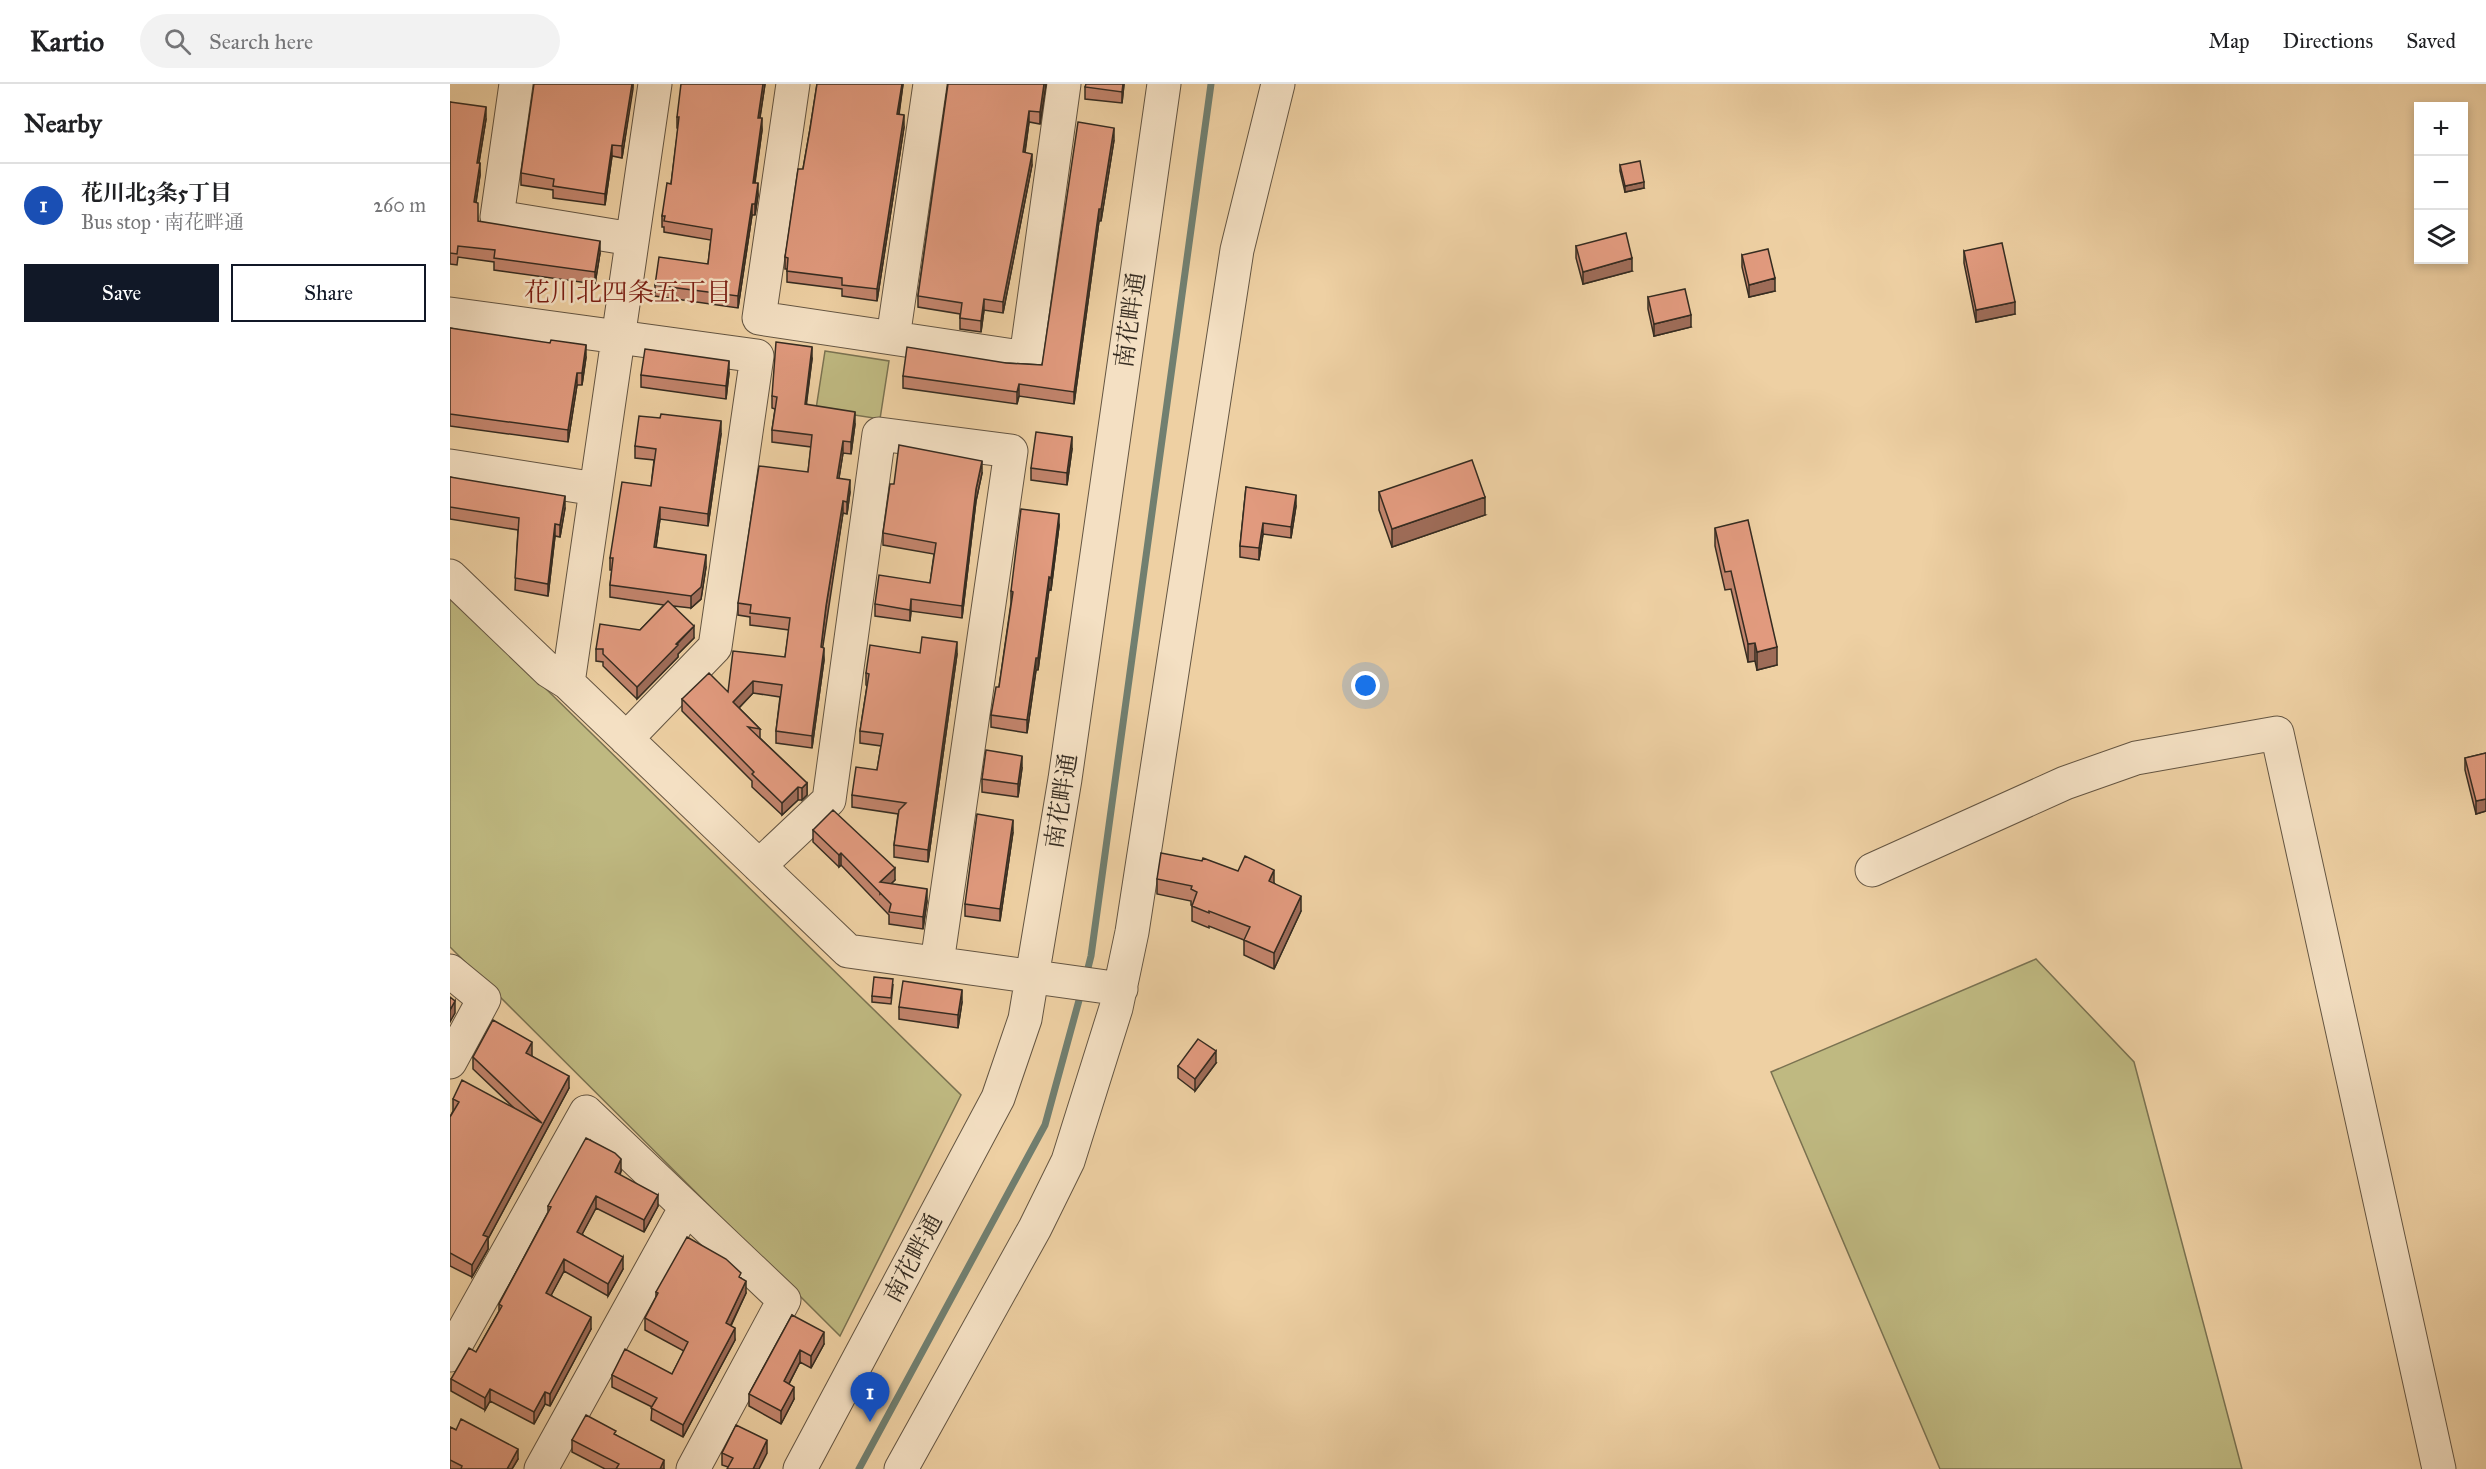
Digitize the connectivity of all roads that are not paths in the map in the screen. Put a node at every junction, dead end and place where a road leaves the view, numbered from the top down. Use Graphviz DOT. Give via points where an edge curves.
graph roads {
  1 [pos="516,84"];
  2 [pos="655,84"];
  3 [pos="793,84"];
  4 [pos="930,84"];
  5 [pos="1064,84"];
  6 [pos="1164,84"];
  7 [pos="1278,84"];
  8 [pos="632,239"];
  9 [pos="450,314"];
  10 [pos="618,336"];
  11 [pos="893,338"];
  12 [pos="450,466"];
  13 [pos="596,489"];
  14 [pos="450,576"];
  15 [pos="568,683"];
  16 [pos="626,740"];
  17 [pos="759,866"];
  18 [pos="1872,870"];
  19 [pos="937,963"];
  20 [pos="450,971"];
  21 [pos="1032,975"];
  22 [pos="1109,987"];
  23 [pos="450,1062"];
  24 [pos="686,1207"];
  25 [pos="450,1355"];
  26 [pos="541,1469"];
  27 [pos="693,1469"];
  28 [pos="800,1469"];
  29 [pos="901,1469"];
  30 [pos="2439,1469"];
  1 -- 8 [label="street" via="497,217"];
  2 -- 8 [label="street"];
  3 -- 11 [label="street" via="759,318"];
  4 -- 11 [label="street"];
  5 -- 11 [label="street" via="1026,358"];
  6 -- 21 [label="street, 南花畔通" via="1066,767"];
  7 -- 22 [label="street" via="1237,250 1132,932"];
  8 -- 10 [label="street"];
  9 -- 10 [label="street"];
  10 -- 13 [label="street"];
  10 -- 16 [label="street" via="758,356 715,647"];
  12 -- 13 [label="street"];
  13 -- 15 [label="street"];
  14 -- 15 [label="street" via="549,671"];
  15 -- 16 [label="street"];
  16 -- 17 [label="street"];
  17 -- 19 [label="street" via="848,951"];
  17 -- 19 [label="street" via="829,800 879,434 1011,451"];
  18 -- 30 [label="street" via="2065,783 2136,758 2277,733"];
  19 -- 21 [label="street"];
  20 -- 23 [label="street" via="484,999"];
  21 -- 22 [label="street"];
  21 -- 28 [label="street, 南花畔通" via="1025,1019 998,1098"];
  22 -- 29 [label="street" via="1068,1161"];
  24 -- 25 [label="street" via="586,1112"];
  24 -- 26 [label="street"];
  24 -- 27 [label="street" via="784,1300"];
}
